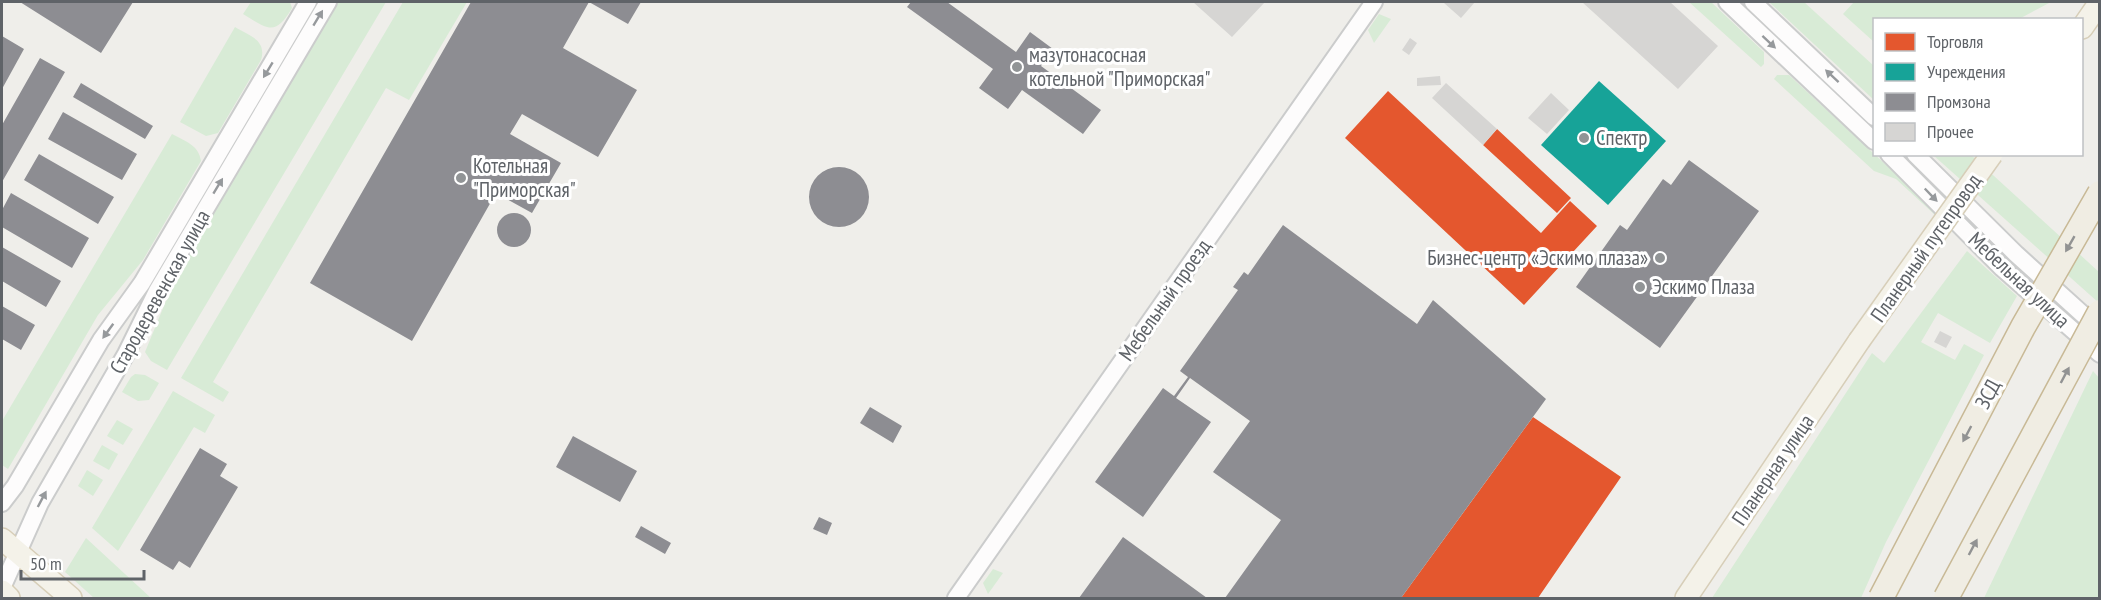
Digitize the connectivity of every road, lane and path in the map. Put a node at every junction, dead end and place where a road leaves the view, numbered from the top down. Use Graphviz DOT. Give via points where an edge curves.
graph roads {
  1 [pos="308,2"];
  2 [pos="328,2"];
  3 [pos="1374,2"];
  4 [pos="1727,2"];
  5 [pos="1753,2"];
  6 [pos="2100,3"];
  7 [pos="2083,27"];
  8 [pos="1873,115"];
  9 [pos="1873,139"];
  10 [pos="1891,156"];
  11 [pos="1917,156"];
  12 [pos="1991,156"];
  13 [pos="2100,193"];
  14 [pos="2100,312"];
  15 [pos="2100,330"];
  16 [pos="1859,341"];
  17 [pos="2100,354"];
  18 [pos="2,503"];
  19 [pos="9,546"];
  20 [pos="2,589"];
  21 [pos="9,598"];
  22 [pos="71,598"];
  23 [pos="956,598"];
  24 [pos="1686,598"];
  25 [pos="1881,598"];
  26 [pos="1946,598"];
  1 -- 18 [label="street, Стародеревенская улица, one-way" via="142,283 101,340"];
  19 -- 2 [label="street, Стародеревенская улица, one-way" via="40,502 126,354 156,291"];
  3 -- 23 [label="street, Мебельный проезд"];
  4 -- 9 [label="street, one-way"];
  8 -- 5 [label="street, one-way"];
  6 -- 7 [label="main road"];
  10 -- 17 [label="street, Мебельная улица, one-way" via="2002,268"];
  11 -- 15 [label="street, Мебельная улица"];
  12 -- 16 [label="main road, Планерный путепровод, bridge"];
  13 -- 25 [label="highway, ЗСД, one-way, bridge" via="2023,327"];
  26 -- 14 [label="highway, one-way, bridge"];
  16 -- 24 [label="main road, Планерная улица"];
  19 -- 20 [label="street, Стародеревенская улица"];
  19 -- 22 [label="main road"];
  20 -- 21 [label="main road"];
}
